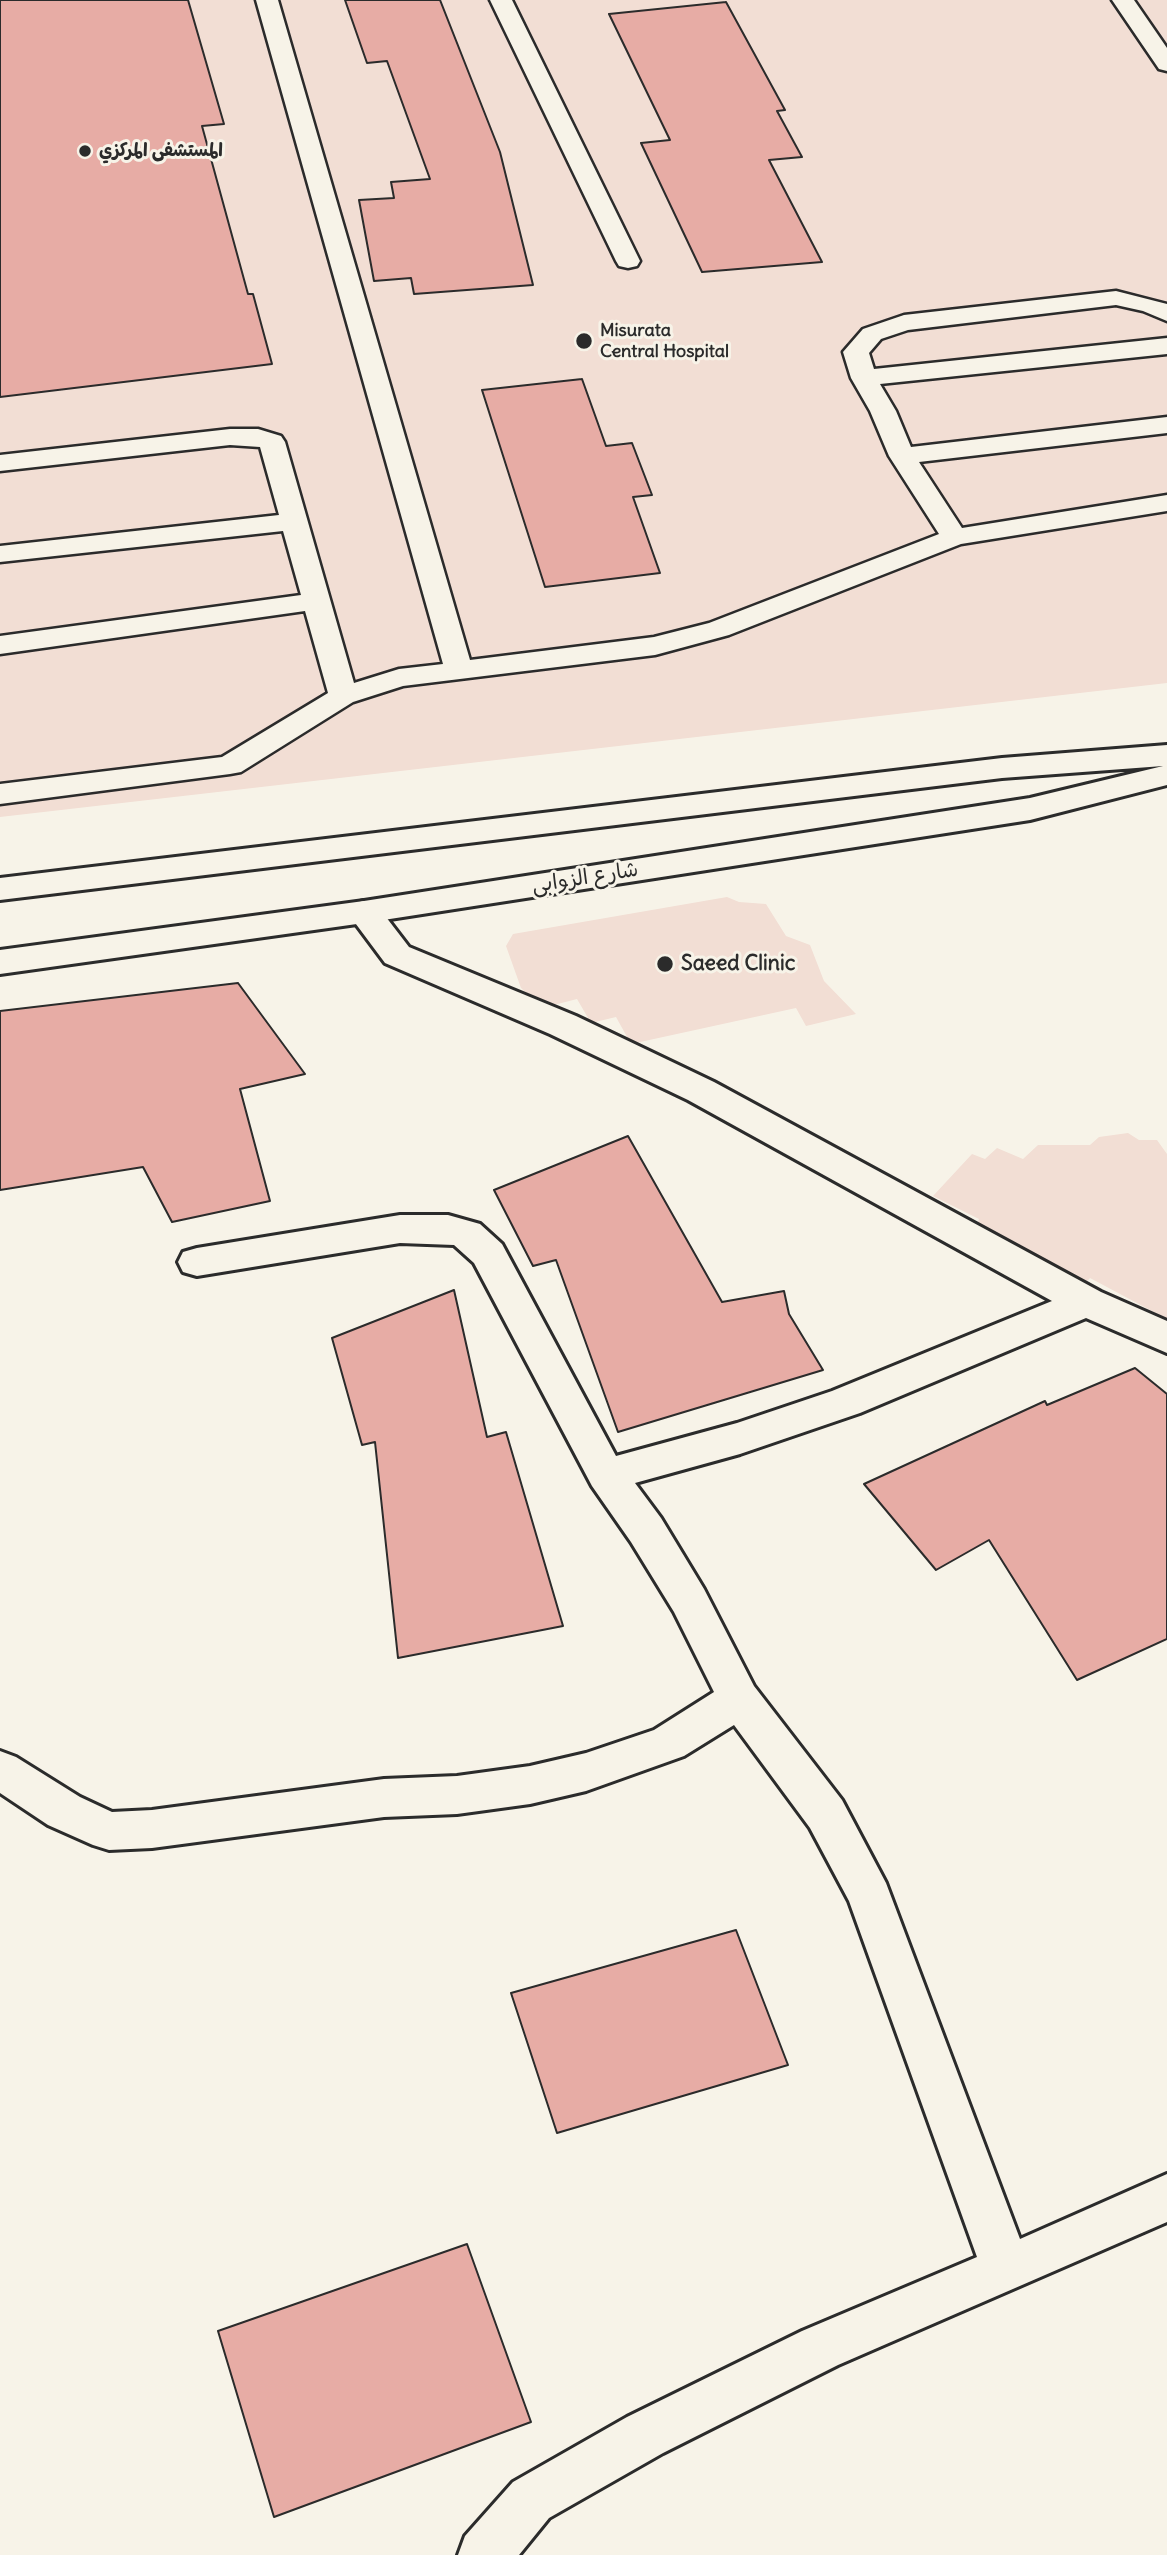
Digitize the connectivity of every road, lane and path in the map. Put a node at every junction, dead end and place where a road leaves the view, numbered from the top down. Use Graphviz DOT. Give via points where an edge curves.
graph roads {
  1 [pos="267,0"];
  2 [pos="501,0"];
  3 [pos="1123,0"];
  4 [pos="1167,64"];
  5 [pos="628,261"];
  6 [pos="1167,313"];
  7 [pos="1167,346"];
  8 [pos="863,378"];
  9 [pos="1167,425"];
  10 [pos="902,456"];
  11 [pos="0,463"];
  12 [pos="1167,503"];
  13 [pos="294,522"];
  14 [pos="955,537"];
  15 [pos="0,554"];
  16 [pos="317,601"];
  17 [pos="0,645"];
  18 [pos="459,671"];
  19 [pos="343,696"];
  20 [pos="1167,755"];
  21 [pos="1167,775"];
  22 [pos="0,794"];
  23 [pos="0,889"];
  24 [pos="364,912"];
  25 [pos="0,962"];
  26 [pos="197,1262"];
  27 [pos="1087,1302"];
  28 [pos="1167,1338"];
  29 [pos="606,1475"];
  30 [pos="738,1699"];
  31 [pos="0,1770"];
  32 [pos="1167,2197"];
  33 [pos="1006,2268"];
  34 [pos="484,2555"];
  1 -- 18 [label="lane"];
  2 -- 5 [label="lane"];
  3 -- 4 [label="lane"];
  6 -- 8 [label="lane" via="1116,298 904,323 872,334 856,352"];
  7 -- 8 [label="lane"];
  8 -- 10 [label="lane"];
  9 -- 10 [label="lane"];
  10 -- 14 [label="lane"];
  11 -- 13 [label="lane" via="258,437 272,442"];
  12 -- 14 [label="lane"];
  13 -- 15 [label="lane"];
  13 -- 16 [label="lane"];
  14 -- 18 [label="lane" via="707,632 655,646"];
  16 -- 17 [label="lane"];
  16 -- 19 [label="lane"];
  18 -- 19 [label="lane" via="399,678"];
  19 -- 22 [label="lane" via="230,765"];
  20 -- 23 [label="street" via="1002,768"];
  21 -- 24 [label="street, شارع الزوابى" via="1030,808"];
  24 -- 25 [label="street, شارع الزوابى"];
  24 -- 27 [label="street" via="397,955 563,1025 701,1091"];
  26 -- 29 [label="street" via="400,1229 448,1228 467,1234 488,1254"];
  27 -- 28 [label="street"];
  27 -- 29 [label="street" via="846,1402 740,1438"];
  29 -- 30 [label="street" via="689,1601"];
  30 -- 31 [label="street" via="669,1743 530,1786 384,1798 152,1829 109,1831 64,1811"];
  30 -- 33 [label="street" via="826,1814 870,1897"];
  32 -- 33 [label="street"];
  33 -- 34 [label="street" via="820,2348 645,2435 531,2500"];
}
